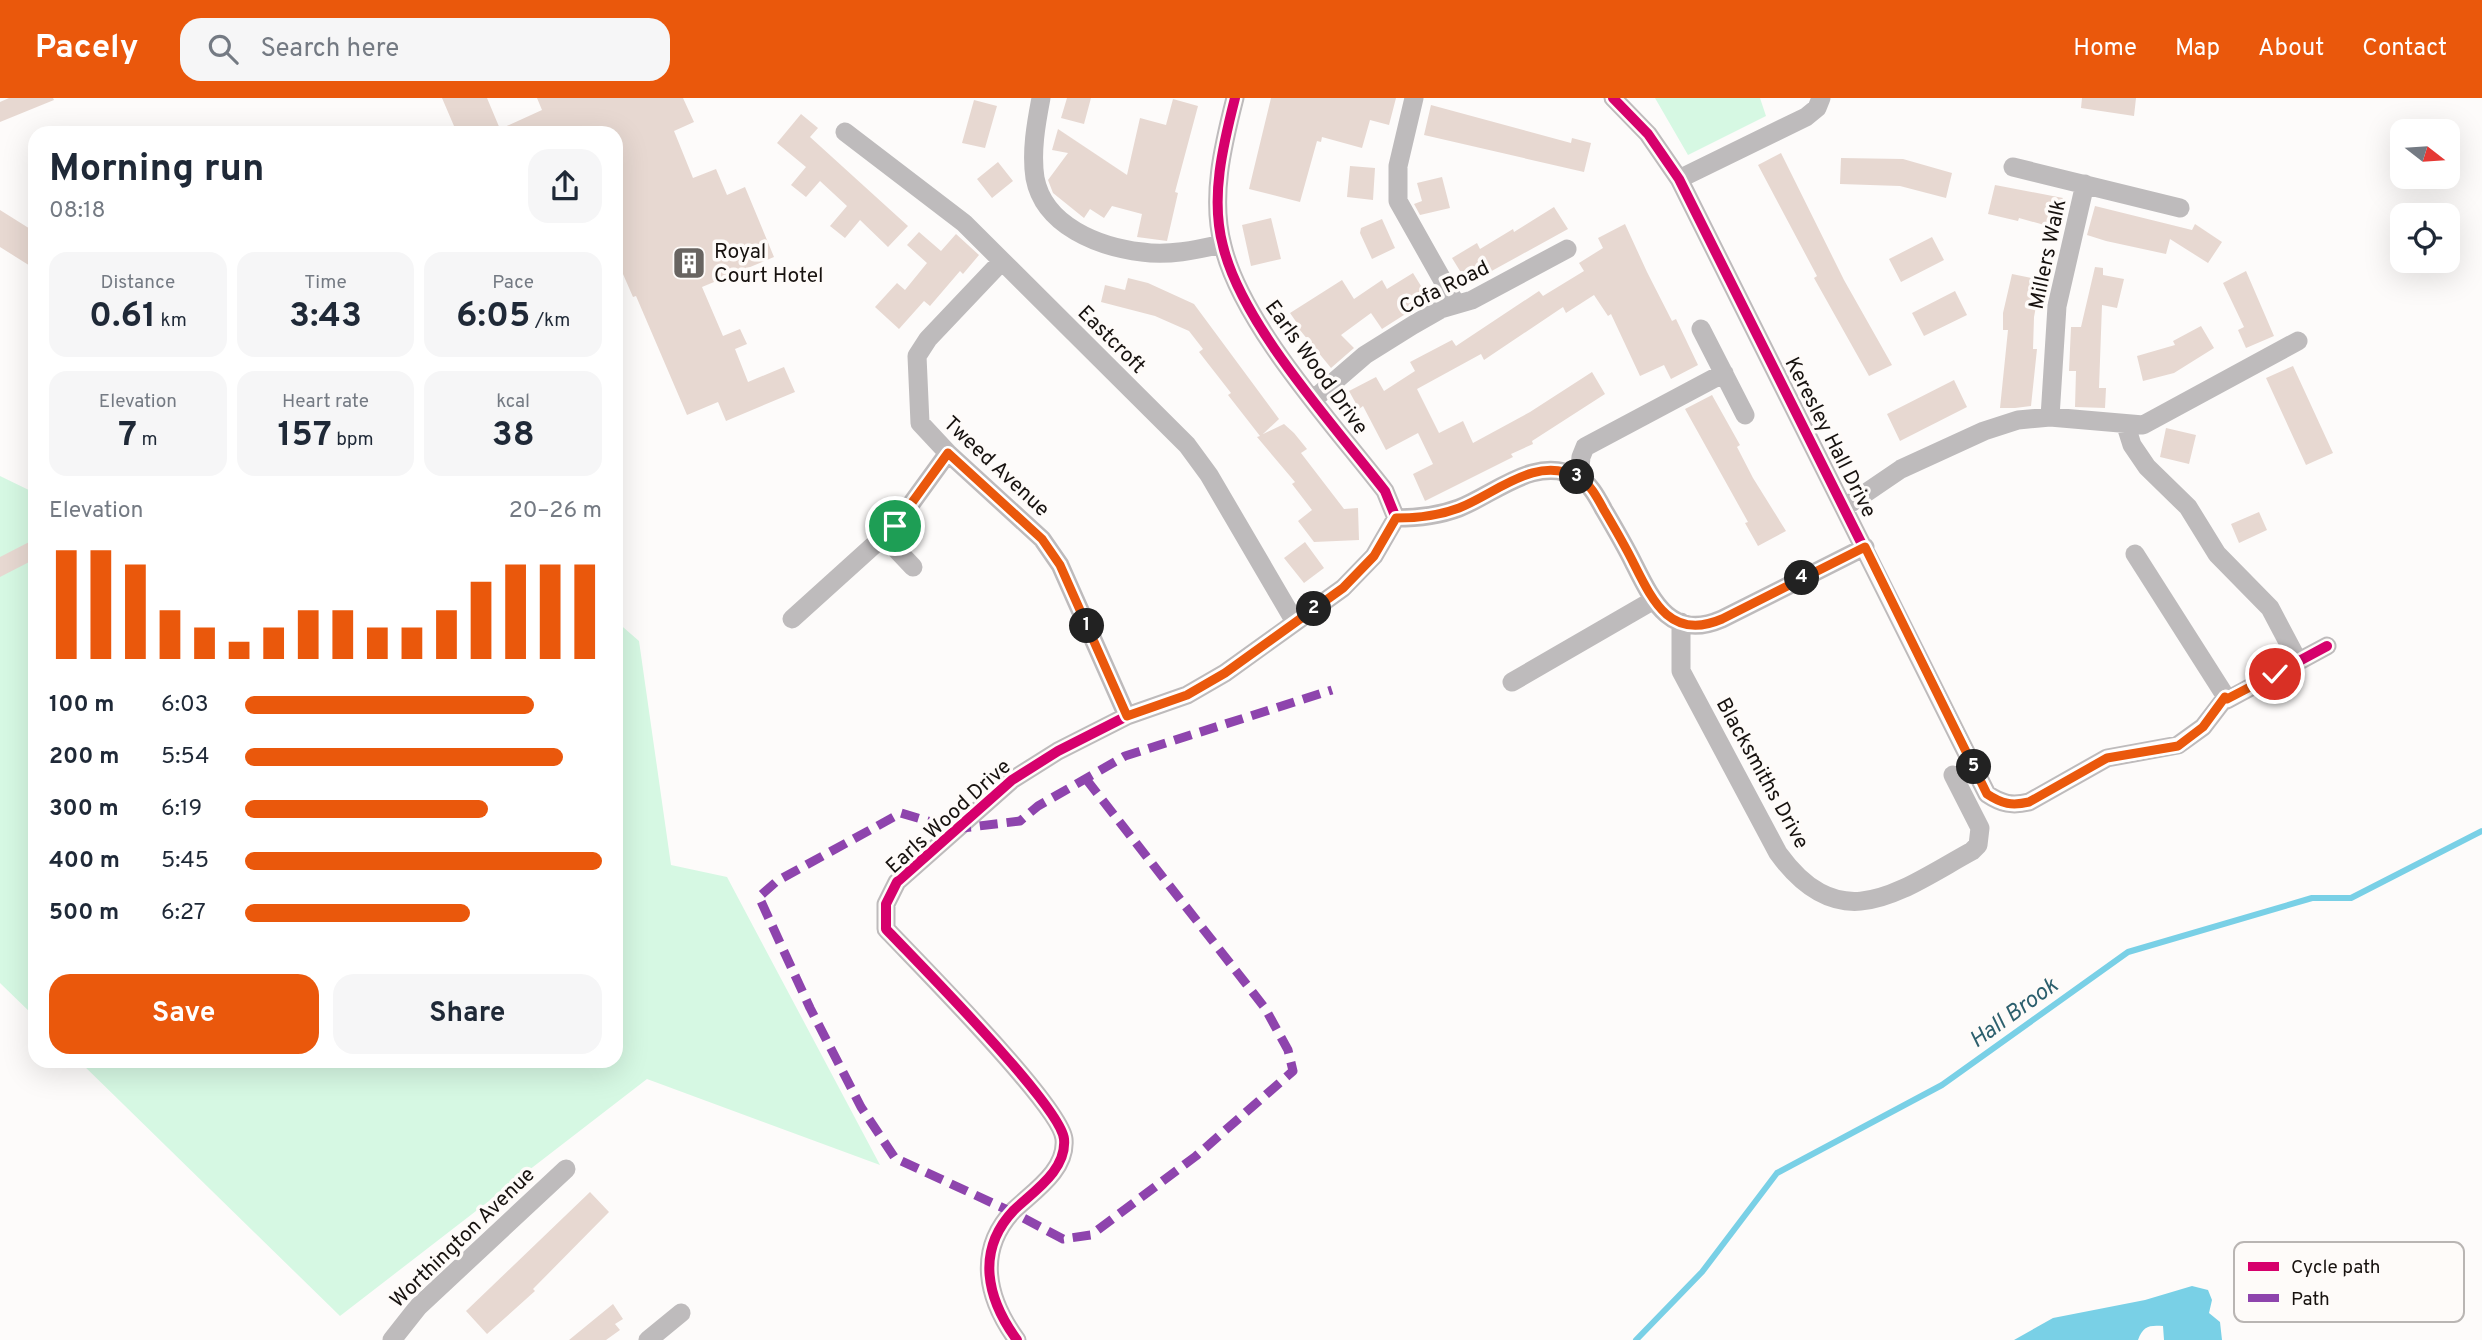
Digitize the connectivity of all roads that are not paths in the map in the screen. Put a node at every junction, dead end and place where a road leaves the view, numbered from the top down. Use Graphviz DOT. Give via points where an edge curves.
graph roads {
  1 [pos="1041,98"];
  2 [pos="1235,98"];
  3 [pos="1414,98"];
  4 [pos="1821,98"];
  5 [pos="1616,99"];
  6 [pos="845,132"];
  7 [pos="2013,167"];
  8 [pos="1679,179"];
  9 [pos="2085,184"];
  10 [pos="2180,208"];
  11 [pos="1222,244"];
  12 [pos="1567,250"];
  13 [pos="1002,261"];
  14 [pos="1457,304"];
  15 [pos="1701,329"];
  16 [pos="2298,341"];
  17 [pos="1724,373"];
  18 [pos="1314,399"];
  19 [pos="1745,415"];
  20 [pos="2050,417"];
  21 [pos="2126,426"];
  22 [pos="948,453"];
  23 [pos="1580,478"];
  24 [pos="1845,507"];
  25 [pos="1396,518"];
  26 [pos="895,526"];
  27 [pos="1865,547"];
  28 [pos="2135,554"];
  29 [pos="913,567"];
  30 [pos="1653,601"];
  31 [pos="792,619"];
  32 [pos="1296,622"];
  33 [pos="1681,622"];
  34 [pos="2327,646"];
  35 [pos="2298,661"];
  36 [pos="1511,682"];
  37 [pos="2225,697"];
  38 [pos="1127,716"];
  39 [pos="1953,775"];
  40 [pos="566,1169"];
  41 [pos="681,1313"];
  42 [pos="392,1340"];
  43 [pos="648,1340"];
  44 [pos="1017,1340"];
  1 -- 11 [label="street" via="1035,178 1047,205 1065,225 1087,237 1142,253"];
  2 -- 11 [label="street, Earls Wood Drive" via="1221,155"];
  3 -- 14 [label="street" via="1398,166 1398,201"];
  4 -- 8 [label="street" via="1806,117"];
  5 -- 8 [label="street, Keresley Hall Drive"];
  6 -- 13 [label="street, Eastcroft" via="964,223"];
  7 -- 9 [label="street, Millers Walk"];
  8 -- 24 [label="street, Keresley Hall Drive"];
  9 -- 10 [label="street, Millers Walk"];
  9 -- 20 [label="street, Millers Walk" via="2056,306"];
  11 -- 18 [label="street, Earls Wood Drive" via="1233,279 1263,331"];
  12 -- 14 [label="street, Cofa Road"];
  13 -- 22 [label="street, Tweed Avenue" via="917,356 920,423"];
  13 -- 32 [label="street, Eastcroft" via="1186,445 1209,475"];
  14 -- 18 [label="street, Cofa Road" via="1365,355"];
  15 -- 17 [label="street"];
  16 -- 21 [label="street" via="2160,417"];
  17 -- 19 [label="street"];
  17 -- 23 [label="street" via="1586,447"];
  18 -- 25 [label="street, Earls Wood Drive" via="1385,491"];
  20 -- 21 [label="street"];
  20 -- 24 [label="street" via="2018,420 1964,439 1900,469"];
  21 -- 35 [label="street" via="2147,467 2188,507 2217,554 2270,608"];
  22 -- 26 [label="street"];
  22 -- 38 [label="street, Tweed Avenue" via="1042,539 1060,565"];
  23 -- 25 [label="street" via="1536,470 1458,508 1420,518"];
  23 -- 30 [label="street" via="1596,496"];
  24 -- 27 [label="street, Keresley Hall Drive"];
  25 -- 32 [label="street, Earls Wood Drive" via="1374,556 1343,588"];
  26 -- 29 [label="street" via="895,548"];
  26 -- 31 [label="street"];
  27 -- 33 [label="street" via="1705,626"];
  27 -- 37 [label="street, Keresley Hall Drive" via="1987,794 2000,803 2029,802 2107,758 2178,746 2203,727"];
  28 -- 37 [label="street"];
  30 -- 33 [label="street" via="1668,617"];
  30 -- 36 [label="street"];
  32 -- 38 [label="street, Earls Wood Drive" via="1187,695"];
  33 -- 39 [label="street, Blacksmiths Drive" via="1681,671 1778,853 1795,877 1818,892 1841,902 1864,903 1892,894 1972,851 1982,836 1980,828"];
  34 -- 35 [label="street"];
  35 -- 37 [label="street"];
  38 -- 44 [label="street, Earls Wood Drive" via="1012,780 897,882 886,904 887,929 1043,1099 1064,1135 1059,1163 1012,1212 993,1244 989,1267 995,1307"];
  40 -- 42 [label="street, Worthington Avenue" via="418,1307"];
  41 -- 43 [label="street"];
}
